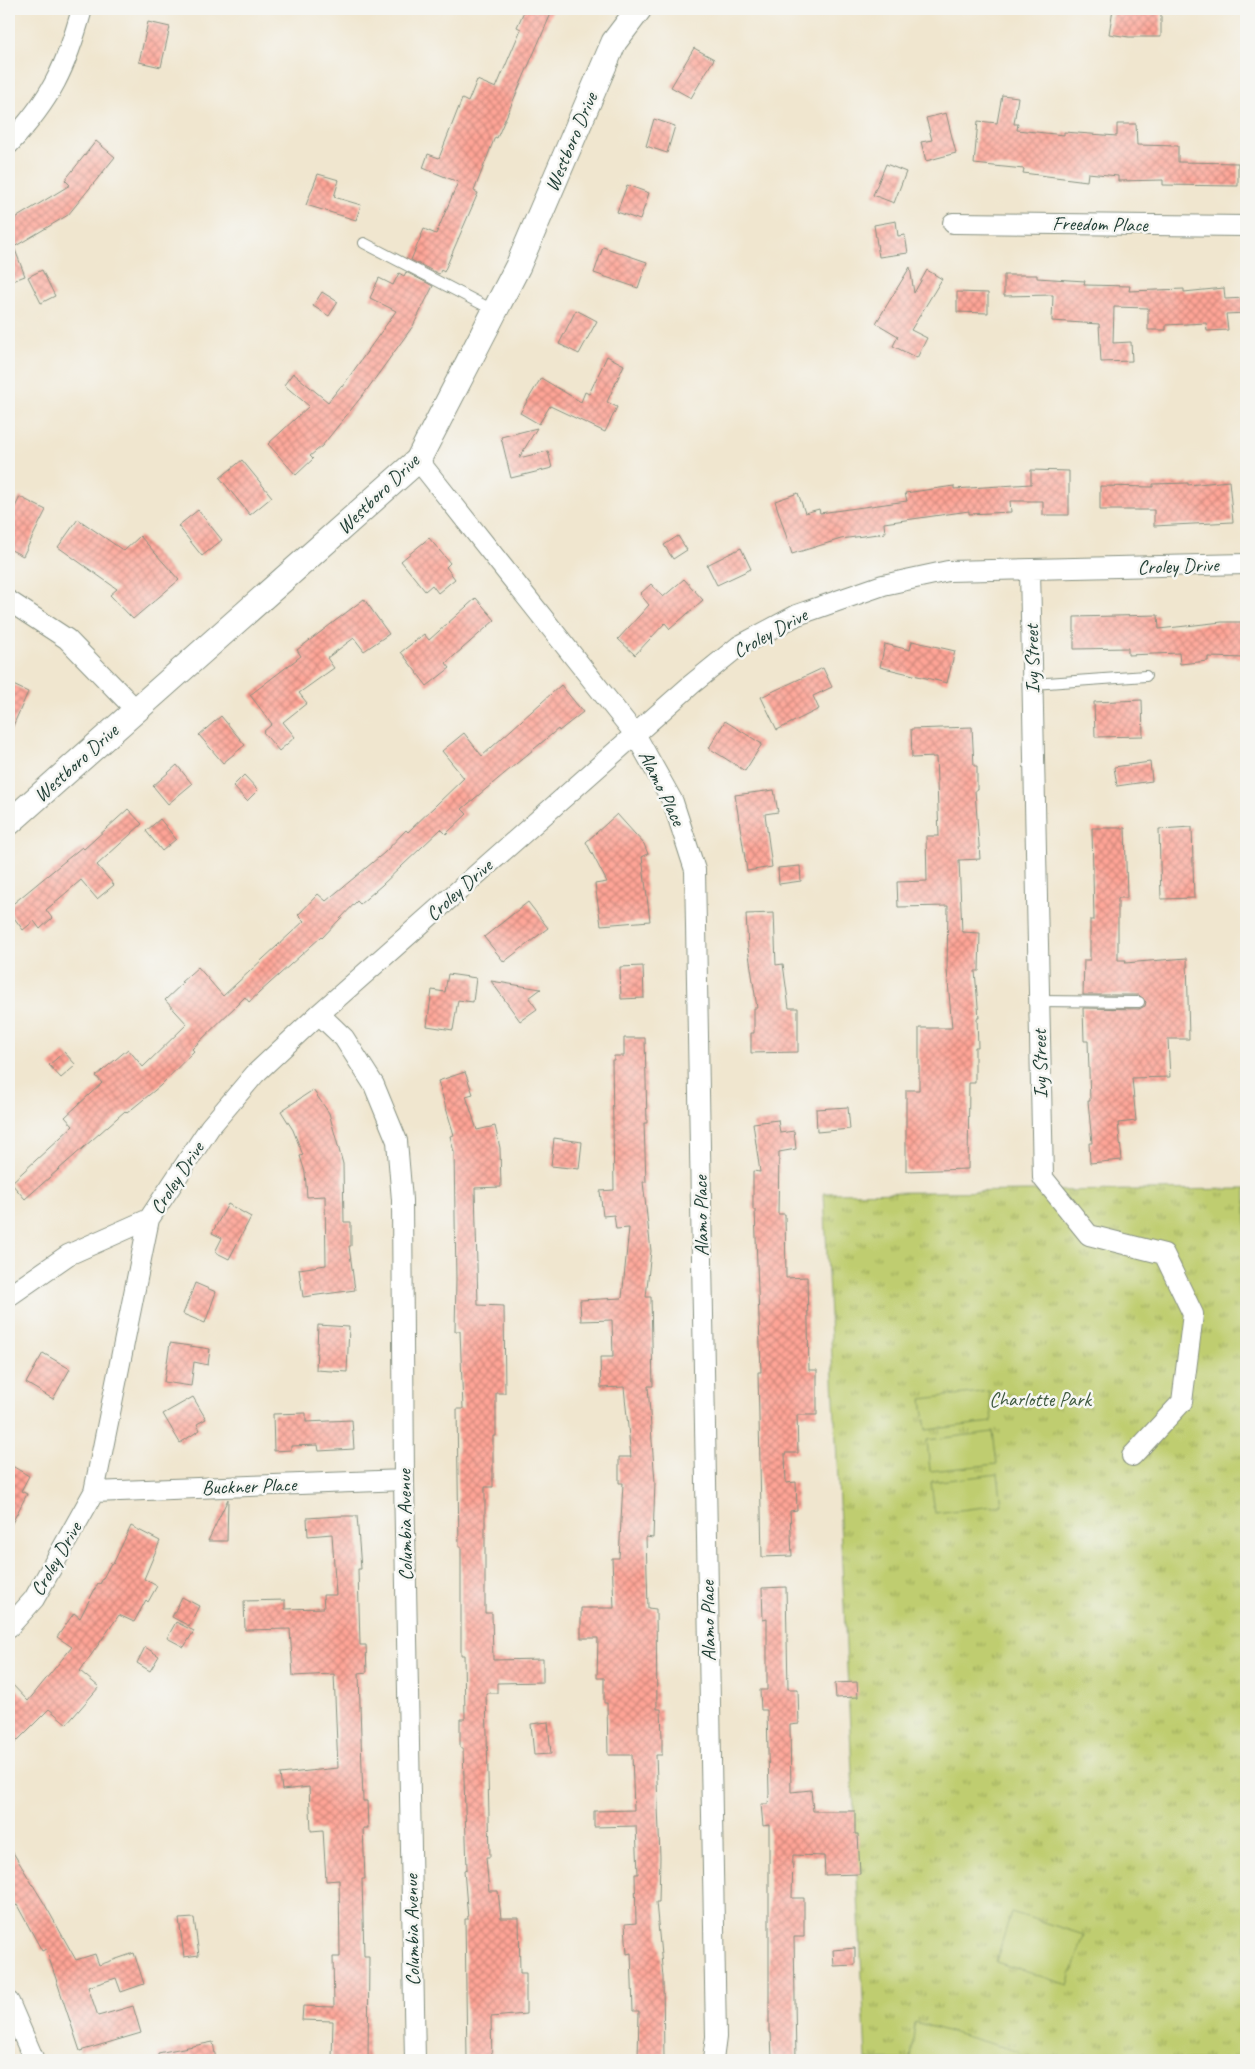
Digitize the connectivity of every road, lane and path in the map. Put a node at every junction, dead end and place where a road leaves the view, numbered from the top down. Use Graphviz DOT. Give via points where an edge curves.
graph roads {
  1 [pos="82,9"];
  2 [pos="639,9"];
  3 [pos="9,144"];
  4 [pos="953,223"];
  5 [pos="1246,226"];
  6 [pos="364,243"];
  7 [pos="495,311"];
  8 [pos="418,460"];
  9 [pos="1246,564"];
  10 [pos="1030,570"];
  11 [pos="9,601"];
  12 [pos="1146,676"];
  13 [pos="1033,684"];
  14 [pos="136,710"];
  15 [pos="635,734"];
  16 [pos="9,823"];
  17 [pos="1038,1001"];
  18 [pos="1139,1002"];
  19 [pos="319,1014"];
  20 [pos="149,1219"];
  21 [pos="9,1296"];
  22 [pos="1132,1456"];
  23 [pos="404,1480"];
  24 [pos="94,1492"];
  25 [pos="9,1627"];
  26 [pos="9,2002"];
  27 [pos="34,2060"];
  28 [pos="415,2060"];
  29 [pos="713,2060"];
  1 -- 3 [label="street" via="66,62 47,98"];
  2 -- 7 [label="street, Westboro Drive" via="614,42 518,266"];
  4 -- 5 [label="street, Freedom Place"];
  6 -- 7 [label="lane"];
  7 -- 8 [label="street, Westboro Drive"];
  8 -- 14 [label="street, Westboro Drive"];
  8 -- 15 [label="street, Alamo Place"];
  9 -- 10 [label="street, Croley Drive"];
  10 -- 13 [label="street, Ivy Street"];
  10 -- 15 [label="street, Croley Drive" via="948,571 883,586 797,615 739,646"];
  11 -- 14 [label="street" via="67,639"];
  12 -- 13 [label="lane"];
  13 -- 17 [label="street, Ivy Street"];
  14 -- 16 [label="street, Westboro Drive"];
  15 -- 19 [label="street, Croley Drive"];
  15 -- 29 [label="street, Alamo Place" via="673,802 695,870 716,2037"];
  17 -- 18 [label="lane"];
  17 -- 22 [label="street, Ivy Street" via="1043,1178 1089,1235 1164,1254 1193,1314 1182,1402"];
  19 -- 20 [label="street, Croley Drive" via="255,1074 210,1127"];
  19 -- 23 [label="street, Columbia Avenue" via="344,1038 374,1084 397,1141 402,1200"];
  20 -- 21 [label="street" via="68,1255"];
  20 -- 24 [label="street, Croley Drive"];
  23 -- 24 [label="street, Buckner Place"];
  23 -- 28 [label="street, Columbia Avenue"];
  24 -- 25 [label="street, Croley Drive" via="34,1599"];
  26 -- 27 [label="street"];
}
